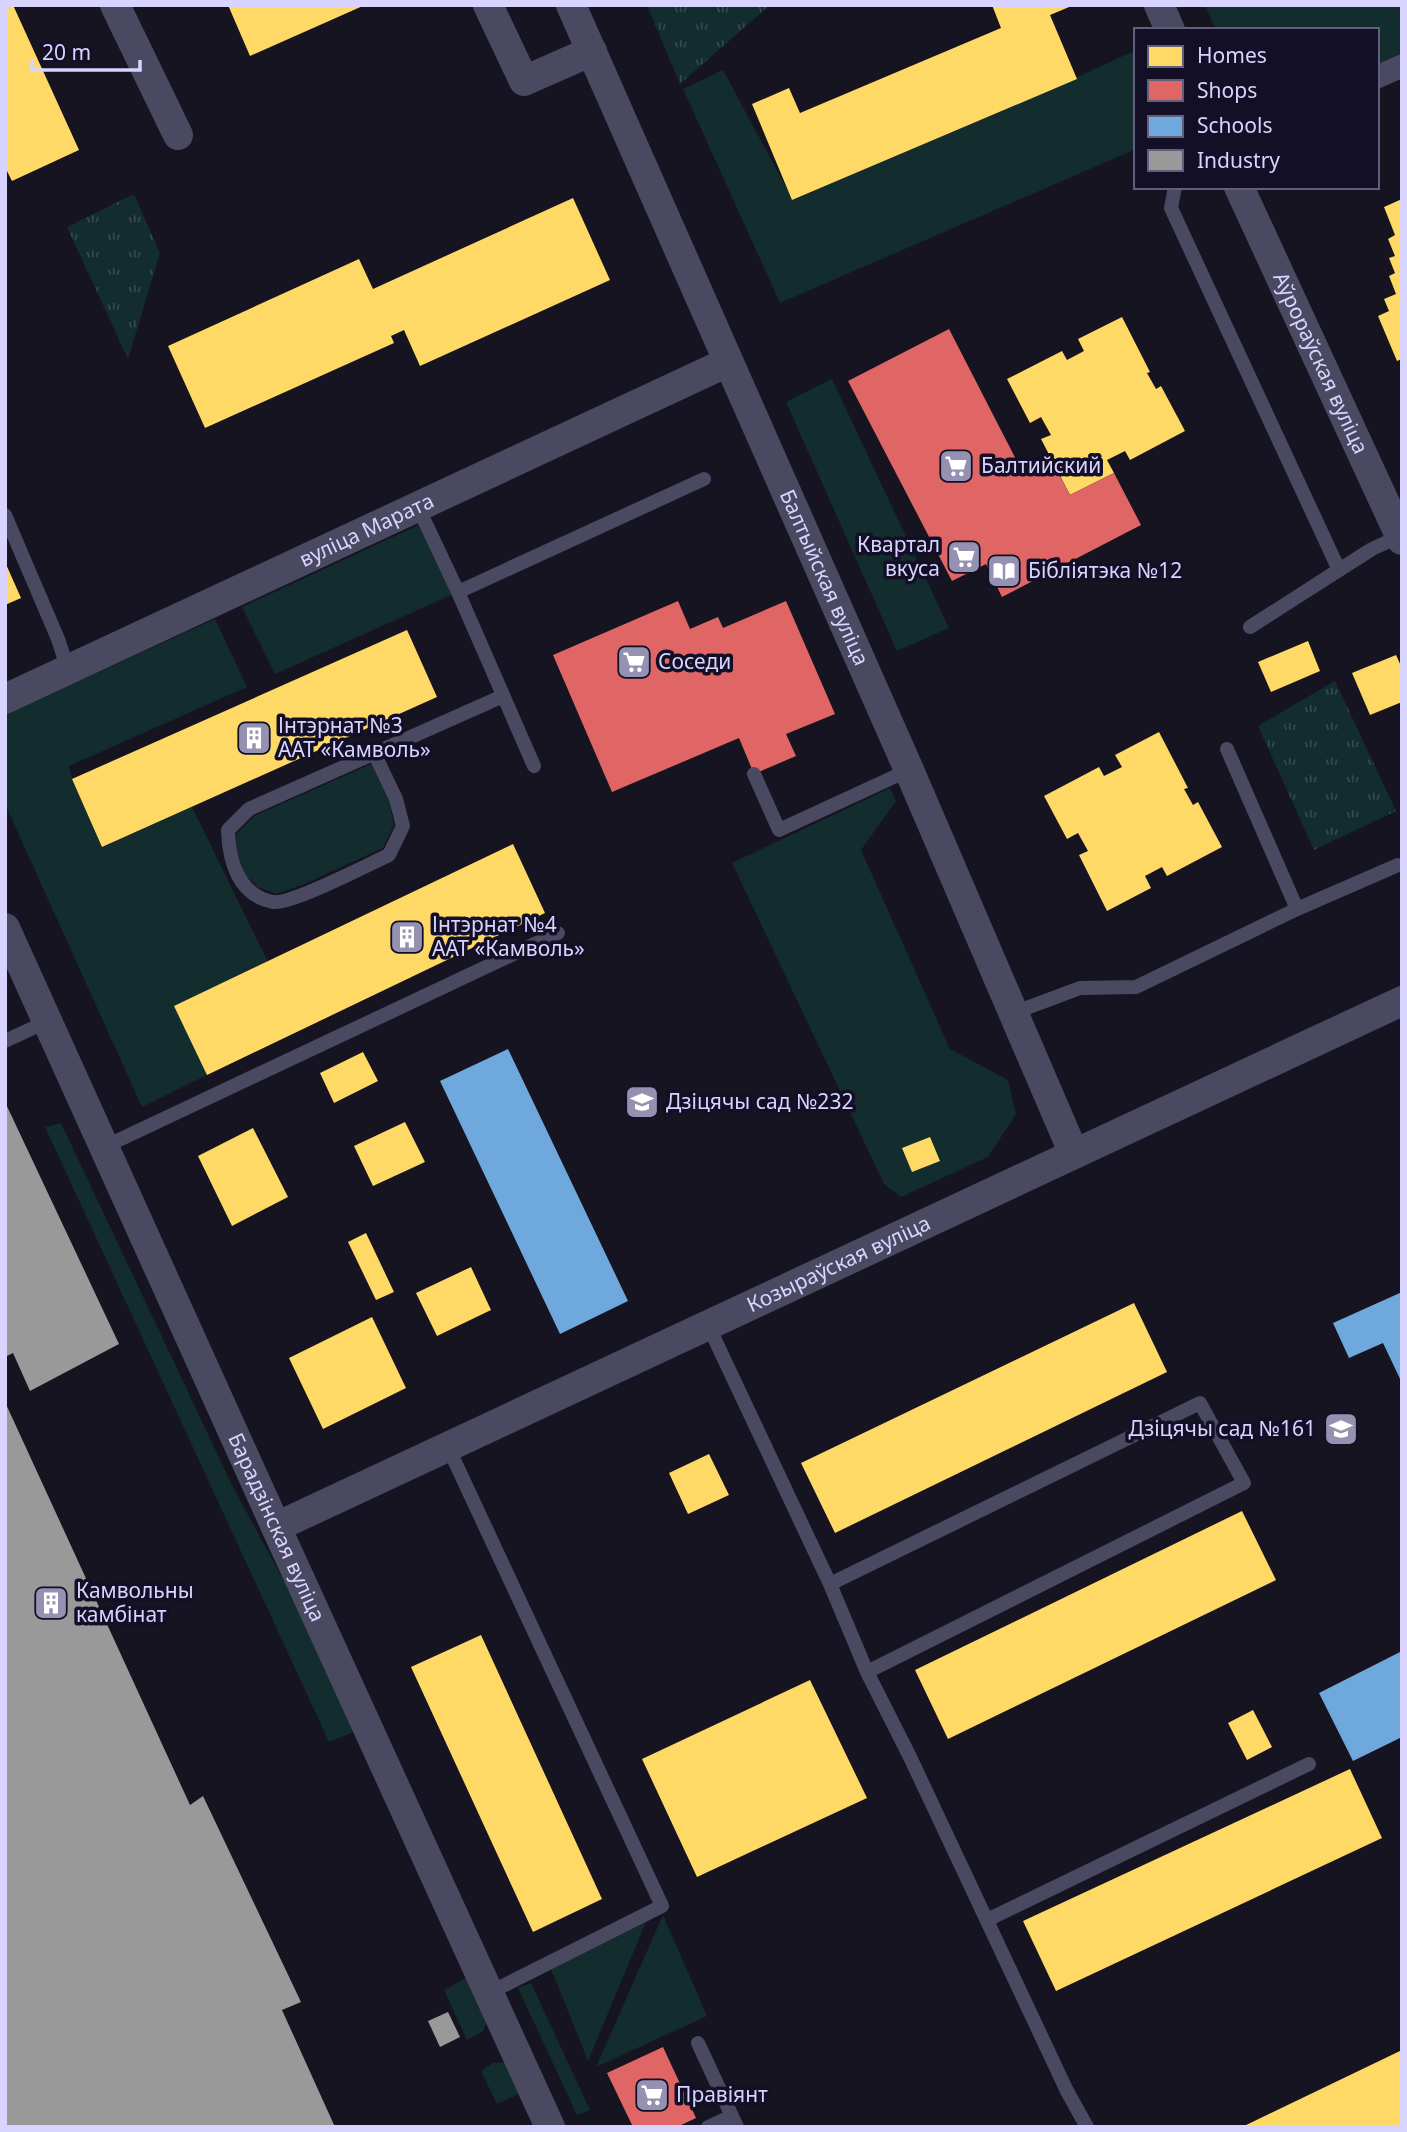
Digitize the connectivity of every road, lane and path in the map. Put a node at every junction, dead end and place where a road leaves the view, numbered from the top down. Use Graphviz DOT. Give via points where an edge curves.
graph roads {
  1 [pos="114,5"];
  2 [pos="488,5"];
  3 [pos="571,5"];
  4 [pos="1159,5"];
  5 [pos="1169,28"];
  6 [pos="592,51"];
  7 [pos="1402,66"];
  8 [pos="1379,76"];
  9 [pos="178,135"];
  10 [pos="1175,189"];
  11 [pos="1240,189"];
  12 [pos="728,362"];
  13 [pos="704,479"];
  14 [pos="418,507"];
  15 [pos="5,515"];
  16 [pos="1401,538"];
  17 [pos="1339,570"];
  18 [pos="458,593"];
  19 [pos="1250,627"];
  20 [pos="68,670"];
  21 [pos="503,696"];
  22 [pos="5,699"];
  23 [pos="1227,749"];
  24 [pos="374,753"];
  25 [pos="534,766"];
  26 [pos="909,770"];
  27 [pos="754,774"];
  28 [pos="1398,865"];
  29 [pos="1297,909"];
  30 [pos="5,928"];
  31 [pos="558,933"];
  32 [pos="1402,1001"];
  33 [pos="1013,1013"];
  34 [pos="46,1022"];
  35 [pos="5,1041"];
  36 [pos="104,1147"];
  37 [pos="1074,1154"];
  38 [pos="708,1325"];
  39 [pos="448,1447"];
  40 [pos="276,1527"];
  41 [pos="830,1584"];
  42 [pos="867,1672"];
  43 [pos="1309,1764"];
  44 [pos="987,1920"];
  45 [pos="489,1993"];
  46 [pos="698,2043"];
  47 [pos="734,2122"];
  48 [pos="550,2127"];
  49 [pos="708,2127"];
  50 [pos="1087,2127"];
  1 -- 9 [label="street"];
  2 -- 6 [label="street" via="524,81"];
  3 -- 6 [label="street, Балтыйская вуліца"];
  4 -- 5 [label="street"];
  6 -- 12 [label="street, Балтыйская вуліца"];
  7 -- 8 [label="street"];
  10 -- 17 [label="lane" via="1171,208"];
  11 -- 16 [label="street, Аўрораўская вуліца"];
  12 -- 14 [label="street, вуліца Марата"];
  12 -- 26 [label="street, Балтыйская вуліца"];
  13 -- 18 [label="lane"];
  14 -- 18 [label="lane"];
  14 -- 20 [label="street, вуліца Марата"];
  15 -- 20 [label="lane"];
  16 -- 17 [label="lane" via="1372,549"];
  17 -- 19 [label="lane"];
  18 -- 21 [label="lane"];
  20 -- 22 [label="street, вуліца Марата"];
  21 -- 24 [label="lane"];
  21 -- 25 [label="lane"];
  23 -- 29 [label="lane"];
  24 -- 24 [label="lane" via="249,809 228,830 238,879 253,894 275,903 389,855 403,826"];
  26 -- 27 [label="lane" via="779,830"];
  26 -- 33 [label="street, Балтыйская вуліца"];
  28 -- 29 [label="lane"];
  29 -- 33 [label="lane" via="1136,987 1080,988"];
  30 -- 34 [label="street, Барадзінская вуліца"];
  31 -- 36 [label="lane"];
  32 -- 37 [label="street, Козыраўская вуліца"];
  33 -- 37 [label="street, Балтыйская вуліца"];
  34 -- 35 [label="lane"];
  34 -- 36 [label="street, Барадзінская вуліца"];
  36 -- 40 [label="street, Барадзінская вуліца"];
  37 -- 38 [label="street, Козыраўская вуліца"];
  38 -- 39 [label="street, Козыраўская вуліца"];
  38 -- 41 [label="lane"];
  39 -- 40 [label="street, Козыраўская вуліца"];
  39 -- 45 [label="lane" via="662,1906"];
  40 -- 45 [label="street, Барадзінская вуліца"];
  41 -- 42 [label="lane"];
  41 -- 42 [label="lane" via="1200,1403 1244,1483"];
  42 -- 44 [label="lane"];
  43 -- 44 [label="lane"];
  44 -- 50 [label="lane"];
  45 -- 48 [label="street, Барадзінская вуліца"];
  46 -- 47 [label="lane"];
  47 -- 49 [label="lane"];
}
